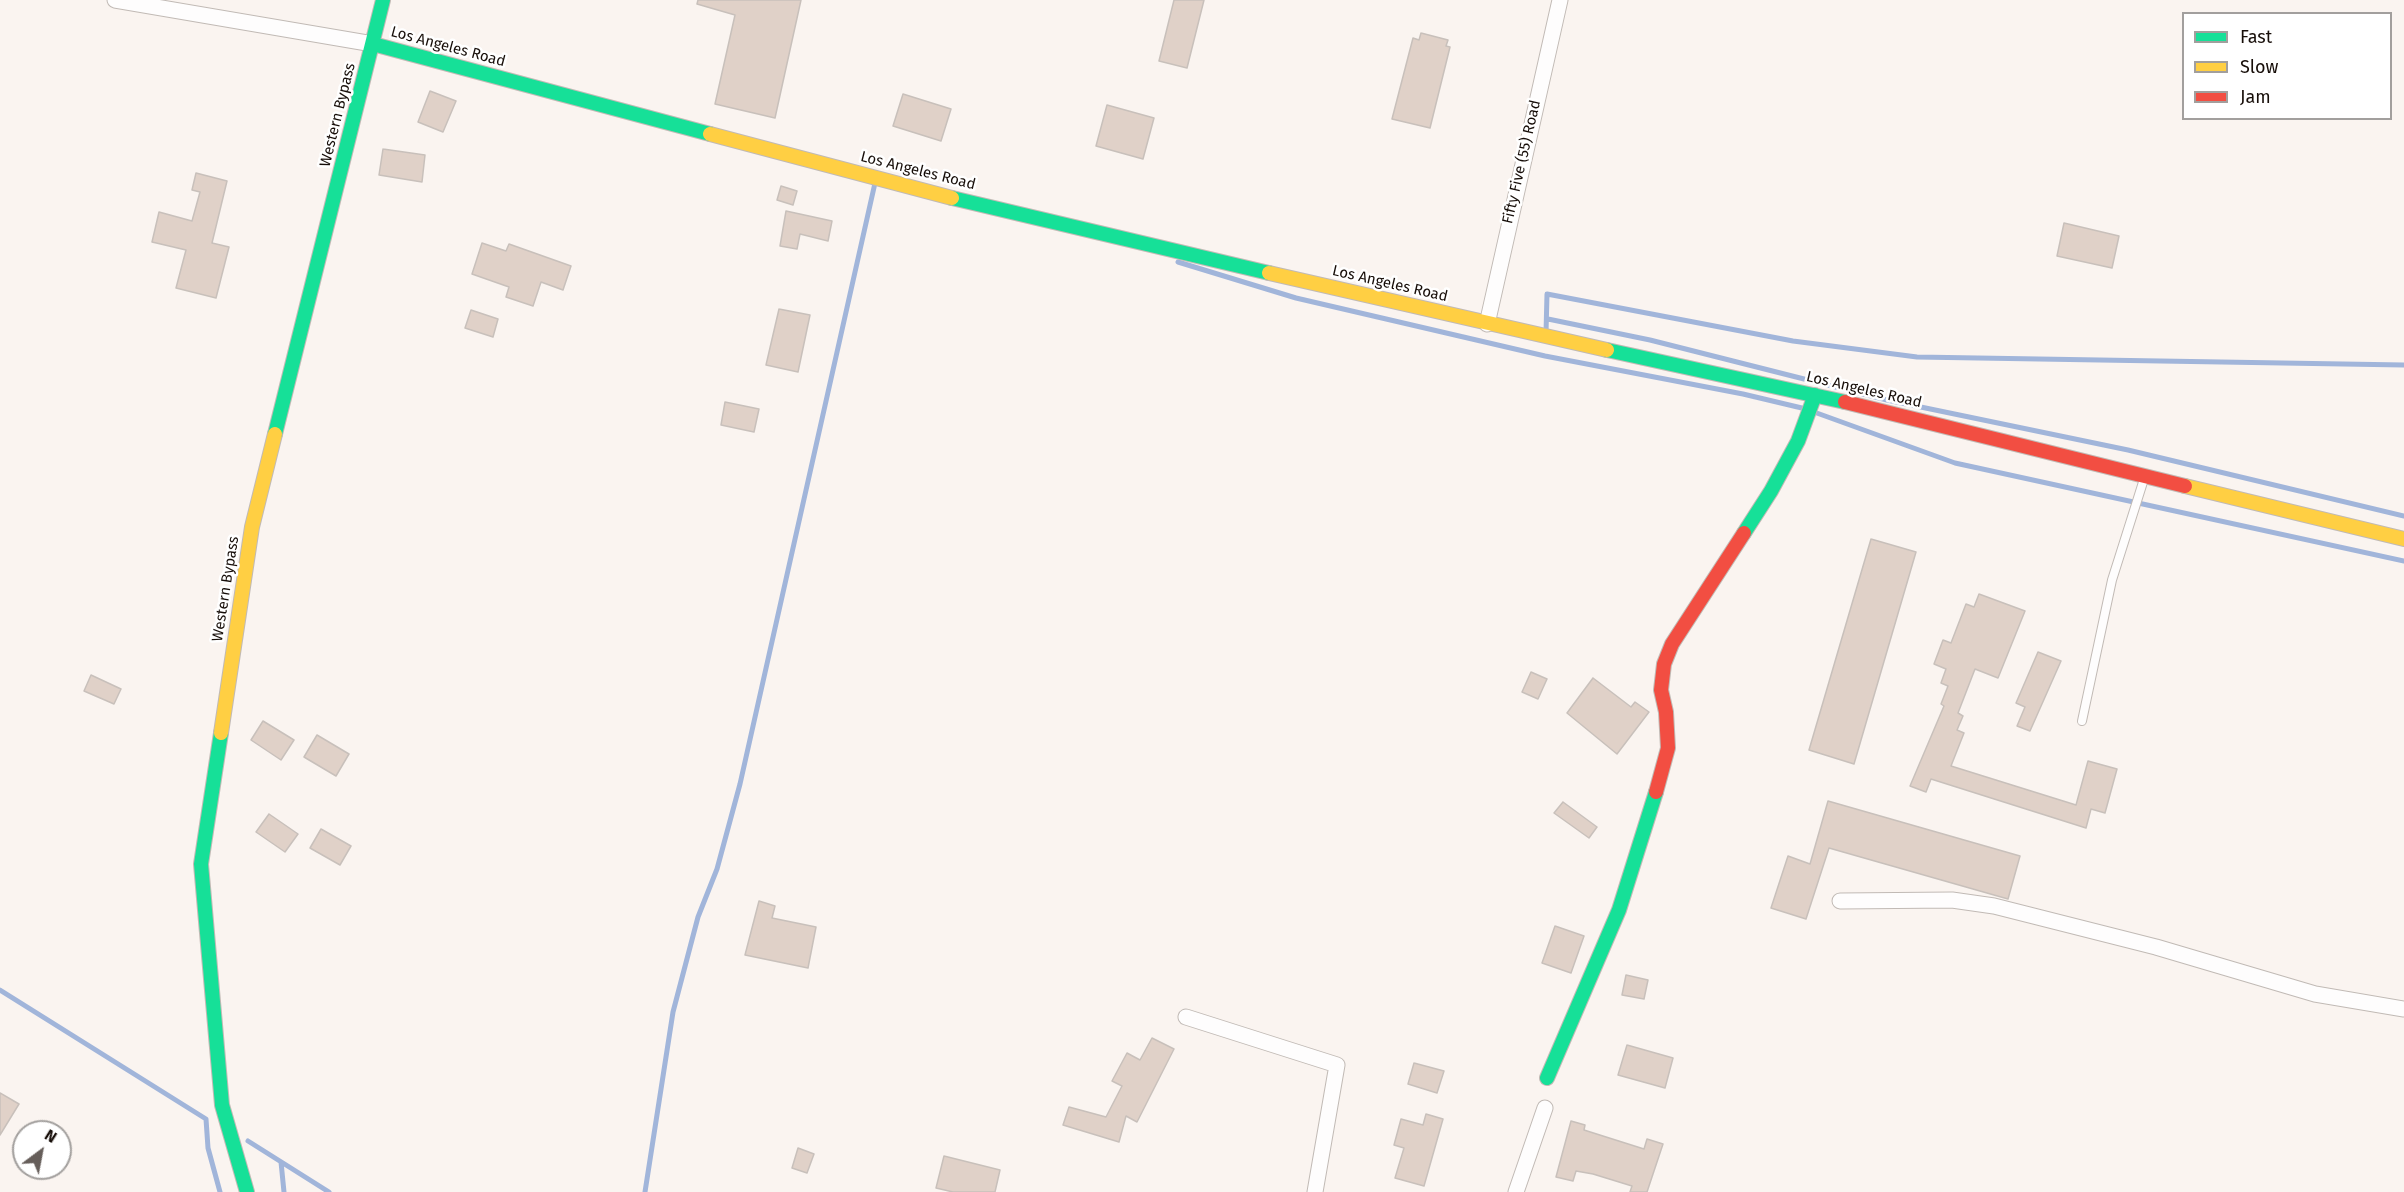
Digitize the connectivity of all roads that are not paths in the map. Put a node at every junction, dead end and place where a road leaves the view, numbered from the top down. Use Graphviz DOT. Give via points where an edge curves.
graph roads {
  1 [pos="115,0"];
  2 [pos="383,0"];
  3 [pos="1560,0"];
  4 [pos="373,44"];
  5 [pos="1487,324"];
  6 [pos="1815,395"];
  7 [pos="2145,474"];
  8 [pos="2404,538"];
  9 [pos="2082,721"];
  10 [pos="1840,901"];
  11 [pos="2404,1009"];
  12 [pos="1186,1017"];
  13 [pos="1547,1078"];
  14 [pos="1545,1108"];
  15 [pos="247,1192"];
  16 [pos="1315,1192"];
  17 [pos="1516,1192"];
  1 -- 4 [label="street"];
  2 -- 4 [label="main road, Western Bypass"];
  3 -- 5 [label="street, Fifty Five (55) Road"];
  4 -- 5 [label="main road, Los Angeles Road" via="932,193"];
  4 -- 15 [label="main road, Western Bypass" via="252,527 201,864 222,1105"];
  5 -- 6 [label="main road, Los Angeles Road"];
  6 -- 7 [label="main road, Los Angeles Road"];
  6 -- 13 [label="main road" via="1798,441 1771,491 1672,644 1664,664 1661,690 1668,748 1664,768 1618,910"];
  7 -- 8 [label="main road, Los Angeles Road"];
  7 -- 9 [label="lane" via="2112,580"];
  10 -- 11 [label="street" via="1952,900 1994,906 2156,947 2315,994"];
  12 -- 16 [label="street" via="1337,1065"];
  14 -- 17 [label="street"];
}
